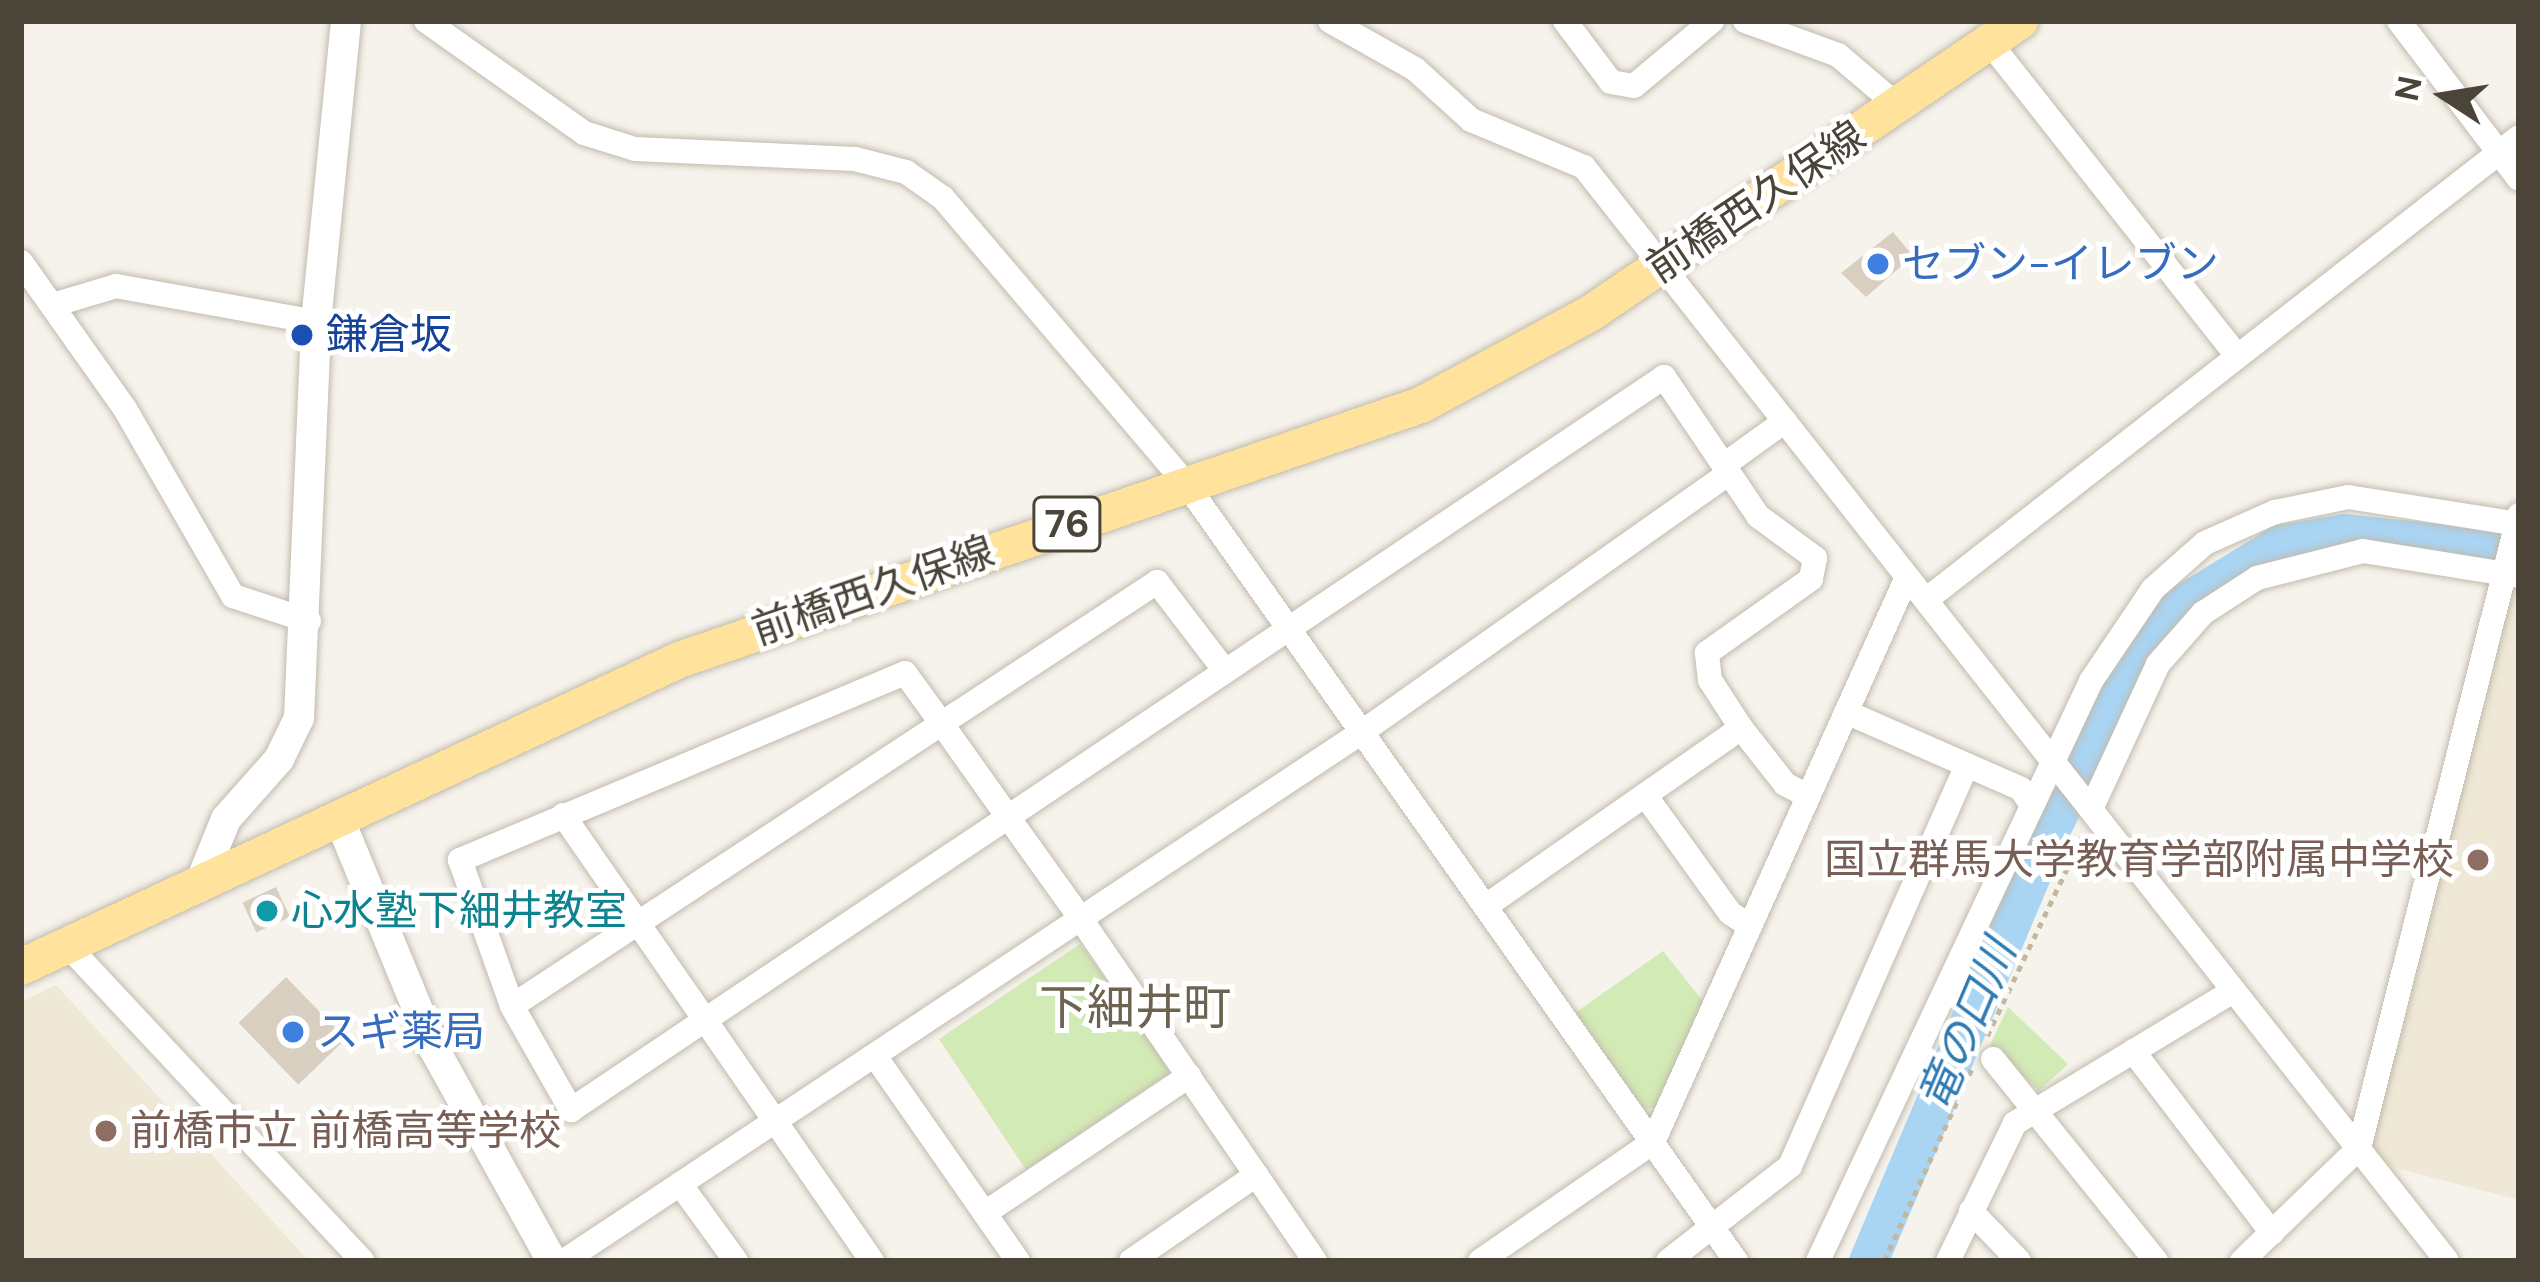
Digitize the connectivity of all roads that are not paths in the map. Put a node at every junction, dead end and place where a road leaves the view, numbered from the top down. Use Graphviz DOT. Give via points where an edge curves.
graph roads {
  1 [pos="346,21"];
  2 [pos="426,21"];
  3 [pos="1330,21"];
  4 [pos="1565,21"];
  5 [pos="1712,21"];
  6 [pos="1745,21"];
  7 [pos="2020,21"];
  8 [pos="2399,21"];
  9 [pos="1361,26"];
  10 [pos="1990,43"];
  11 [pos="1897,105"];
  12 [pos="2519,137"];
  13 [pos="2498,153"];
  14 [pos="2519,179"];
  15 [pos="21,262"];
  16 [pos="1664,266"];
  17 [pos="53,305"];
  18 [pos="316,322"];
  19 [pos="2236,354"];
  20 [pos="1785,421"];
  21 [pos="1726,469"];
  22 [pos="1187,484"];
  23 [pos="2514,522"];
  24 [pos="2510,575"];
  25 [pos="1907,577"];
  26 [pos="1927,599"];
  27 [pos="309,621"];
  28 [pos="1289,629"];
  29 [pos="1226,671"];
  30 [pos="1846,712"];
  31 [pos="942,724"];
  32 [pos="1741,728"];
  33 [pos="1362,732"];
  34 [pos="2056,760"];
  35 [pos="1966,765"];
  36 [pos="1645,795"];
  37 [pos="1808,796"];
  38 [pos="2089,803"];
  39 [pos="2031,804"];
  40 [pos="562,815"];
  41 [pos="338,816"];
  42 [pos="1008,817"];
  43 [pos="198,888"];
  44 [pos="1486,906"];
  45 [pos="1081,919"];
  46 [pos="638,923"];
  47 [pos="1750,926"];
  48 [pos="66,944"];
  49 [pos="22,958"];
  50 [pos="2233,991"];
  51 [pos="512,1006"];
  52 [pos="705,1020"];
  53 [pos="2133,1051"];
  54 [pos="1984,1055"];
  55 [pos="874,1056"];
  56 [pos="1189,1076"];
  57 [pos="2035,1105"];
  58 [pos="775,1121"];
  59 [pos="1653,1142"];
  60 [pos="2359,1148"];
  61 [pos="1256,1174"];
  62 [pos="680,1184"];
  63 [pos="1971,1211"];
  64 [pos="985,1214"];
  65 [pos="1714,1229"];
  66 [pos="2272,1233"];
  67 [pos="1159,1253"];
  68 [pos="363,1261"];
  69 [pos="552,1261"];
  70 [pos="564,1261"];
  71 [pos="736,1261"];
  72 [pos="872,1261"];
  73 [pos="1018,1261"];
  74 [pos="1131,1261"];
  75 [pos="1316,1261"];
  76 [pos="1480,1261"];
  77 [pos="1668,1261"];
  78 [pos="1736,1261"];
  79 [pos="1818,1261"];
  80 [pos="1948,1261"];
  81 [pos="2019,1261"];
  82 [pos="2156,1261"];
  83 [pos="2242,1261"];
  84 [pos="2446,1261"];
  1 -- 18 [label="street"];
  2 -- 22 [label="street" via="584,134 618,145 855,159 906,172 943,198"];
  3 -- 9 [label="street"];
  4 -- 5 [label="street" via="1611,82 1634,86"];
  6 -- 11 [label="street" via="1838,56"];
  7 -- 10 [label="main road, 前橋西久保線 / 76"];
  8 -- 13 [label="street"];
  9 -- 16 [label="street" via="1472,120 1584,167"];
  10 -- 11 [label="main road, 前橋西久保線 / 76"];
  10 -- 19 [label="street"];
  11 -- 16 [label="main road, 前橋西久保線 / 76"];
  12 -- 13 [label="street"];
  13 -- 14 [label="street"];
  13 -- 19 [label="street"];
  15 -- 17 [label="street"];
  16 -- 20 [label="street"];
  16 -- 22 [label="main road, 前橋西久保線 / 76" via="1421,405"];
  17 -- 18 [label="street" via="116,286"];
  17 -- 27 [label="street" via="233,596"];
  18 -- 27 [label="street"];
  19 -- 26 [label="street"];
  20 -- 21 [label="street"];
  20 -- 25 [label="street"];
  21 -- 28 [label="street" via="1664,377"];
  21 -- 32 [label="street" via="1758,516 1815,558 1811,579 1707,653 1709,680"];
  21 -- 33 [label="street"];
  22 -- 28 [label="street"];
  22 -- 41 [label="main road, 前橋西久保線 / 76" via="679,660"];
  23 -- 24 [label="street"];
  23 -- 34 [label="street" via="2348,497 2275,512 2205,543 2117,637"];
  24 -- 38 [label="street" via="2363,551 2257,578 2203,613 2158,664"];
  24 -- 60 [label="street"];
  25 -- 26 [label="street"];
  25 -- 30 [label="street"];
  26 -- 34 [label="street"];
  27 -- 43 [label="street" via="299,718 279,759 226,819"];
  28 -- 29 [label="street"];
  28 -- 33 [label="street"];
  29 -- 31 [label="street" via="1157,582"];
  29 -- 42 [label="street"];
  30 -- 35 [label="street"];
  30 -- 37 [label="street"];
  31 -- 40 [label="street" via="905,673"];
  31 -- 42 [label="street"];
  31 -- 46 [label="street"];
  32 -- 36 [label="street"];
  32 -- 37 [label="street" via="1784,784"];
  33 -- 44 [label="street"];
  33 -- 45 [label="street"];
  34 -- 38 [label="street"];
  34 -- 39 [label="street"];
  35 -- 39 [label="street" via="2021,789"];
  35 -- 65 [label="street" via="1790,1166"];
  36 -- 44 [label="street"];
  36 -- 47 [label="street" via="1730,913"];
  37 -- 47 [label="street"];
  38 -- 50 [label="street"];
  39 -- 79 [label="street"];
  40 -- 46 [label="street"];
  40 -- 51 [label="street" via="460,860 456,871"];
  41 -- 43 [label="main road, 前橋西久保線 / 76"];
  41 -- 69 [label="street" via="433,1047"];
  42 -- 45 [label="street"];
  42 -- 52 [label="street"];
  43 -- 48 [label="main road, 前橋西久保線 / 76"];
  44 -- 59 [label="street"];
  45 -- 55 [label="street"];
  45 -- 56 [label="street"];
  46 -- 51 [label="street"];
  46 -- 52 [label="street"];
  47 -- 59 [label="street"];
  48 -- 49 [label="main road, 前橋西久保線 / 76"];
  48 -- 68 [label="street"];
  50 -- 53 [label="street"];
  50 -- 60 [label="street"];
  51 -- 52 [label="street" via="571,1110"];
  52 -- 58 [label="street"];
  53 -- 57 [label="street"];
  53 -- 66 [label="street"];
  54 -- 57 [label="street"];
  55 -- 58 [label="street"];
  55 -- 64 [label="street"];
  56 -- 61 [label="street"];
  56 -- 64 [label="street"];
  57 -- 63 [label="street" via="2014,1123"];
  57 -- 82 [label="street"];
  58 -- 62 [label="street"];
  58 -- 72 [label="street"];
  59 -- 65 [label="street"];
  59 -- 76 [label="street"];
  60 -- 66 [label="street"];
  60 -- 84 [label="street"];
  61 -- 67 [label="street"];
  61 -- 75 [label="street"];
  62 -- 70 [label="street"];
  62 -- 71 [label="street"];
  63 -- 80 [label="street"];
  63 -- 81 [label="street"];
  64 -- 73 [label="street"];
  65 -- 77 [label="street"];
  65 -- 78 [label="street"];
  66 -- 83 [label="street"];
  67 -- 74 [label="street"];
}
